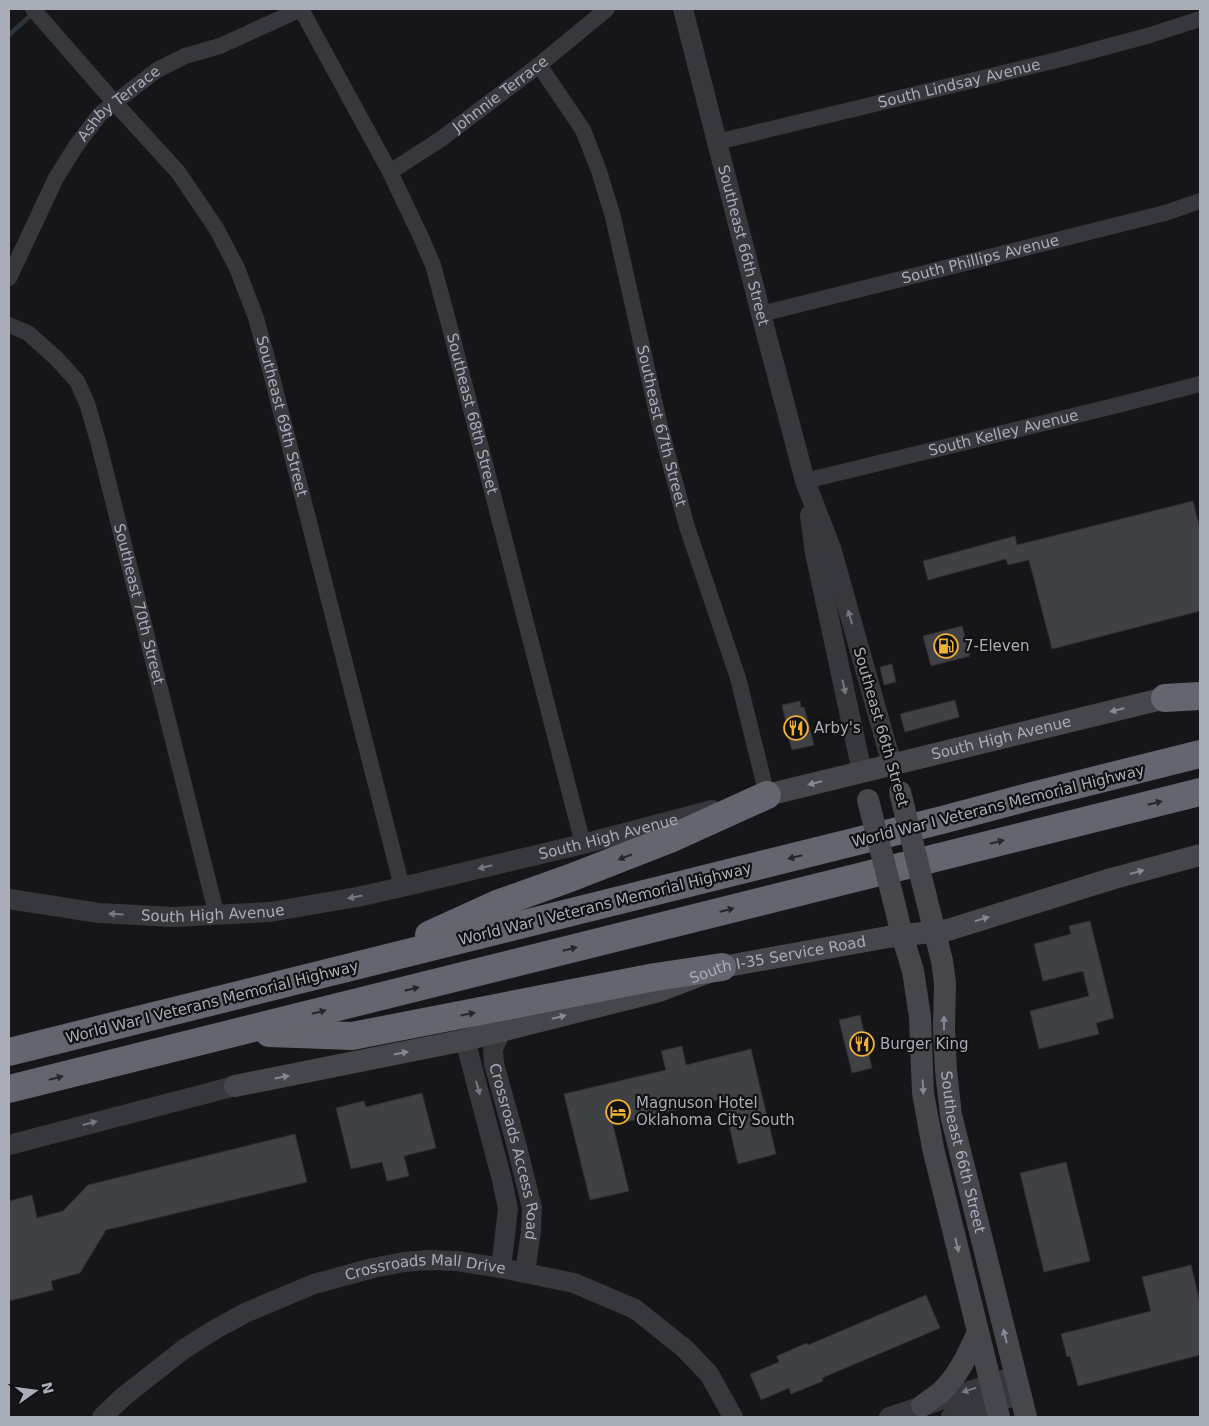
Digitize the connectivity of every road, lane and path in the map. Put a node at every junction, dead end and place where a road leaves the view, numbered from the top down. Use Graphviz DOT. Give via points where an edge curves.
graph roads {
  1 [pos="33,9"];
  2 [pos="301,9"];
  3 [pos="606,9"];
  4 [pos="683,9"];
  5 [pos="1200,19"];
  6 [pos="539,65"];
  7 [pos="114,102"];
  8 [pos="717,142"];
  9 [pos="390,172"];
  10 [pos="1200,201"];
  11 [pos="9,278"];
  12 [pos="761,314"];
  13 [pos="9,325"];
  14 [pos="1200,384"];
  15 [pos="805,481"];
  16 [pos="1200,690"];
  17 [pos="1200,696"];
  18 [pos="1165,698"];
  19 [pos="1200,754"];
  20 [pos="892,765"];
  21 [pos="862,772"];
  22 [pos="1200,792"];
  23 [pos="767,795"];
  24 [pos="583,844"];
  25 [pos="1200,855"];
  26 [pos="402,887"];
  27 [pos="9,899"];
  28 [pos="217,916"];
  29 [pos="935,932"];
  30 [pos="902,935"];
  31 [pos="370,962"];
  32 [pos="722,967"];
  33 [pos="501,1031"];
  34 [pos="238,1032"];
  35 [pos="465,1040"];
  36 [pos="53,1041"];
  37 [pos="9,1046"];
  38 [pos="9,1052"];
  39 [pos="235,1086"];
  40 [pos="9,1090"];
  41 [pos="9,1145"];
  42 [pos="501,1268"];
  43 [pos="525,1272"];
  44 [pos="978,1332"];
  45 [pos="1018,1385"];
  46 [pos="995,1401"];
  47 [pos="922,1406"];
  48 [pos="102,1417"];
  49 [pos="733,1417"];
  50 [pos="889,1417"];
  51 [pos="951,1417"];
  52 [pos="1026,1417"];
  1 -- 7 [label="street, Southeast 69th Street"];
  2 -- 7 [label="street, Ashby Terrace" via="220,46 185,56 157,70"];
  2 -- 9 [label="street, Southeast 68th Street"];
  3 -- 6 [label="street, Johnnie Terrace"];
  4 -- 8 [label="street, Southeast 66th Street"];
  5 -- 8 [label="street, South Lindsay Avenue" via="1061,59"];
  6 -- 9 [label="street, Johnnie Terrace" via="441,140"];
  6 -- 23 [label="street, Southeast 67th Street" via="583,130 613,217 659,422 687,527 738,678"];
  7 -- 11 [label="street, Ashby Terrace" via="90,127 56,178"];
  7 -- 26 [label="street, Southeast 69th Street" via="178,172 216,228 237,268 256,318"];
  8 -- 12 [label="street, Southeast 66th Street"];
  9 -- 24 [label="street, Southeast 68th Street" via="433,265"];
  10 -- 12 [label="street, South Phillips Avenue" via="1165,214"];
  12 -- 15 [label="street, Southeast 66th Street"];
  13 -- 28 [label="street, Southeast 70th Street" via="28,333 56,358 76,381 87,403"];
  14 -- 15 [label="street, South Kelley Avenue"];
  20 -- 15 [label="street, Southeast 66th Street, one-way" via="831,548"];
  15 -- 21 [label="street, Southeast 66th Street, one-way" via="815,554"];
  16 -- 18 [label="main road, South High Avenue"];
  17 -- 18 [label="highway"];
  18 -- 20 [label="main road, South High Avenue, one-way"];
  19 -- 31 [label="highway, World War I Veterans Memorial Highway, one-way"];
  20 -- 21 [label="main road, South High Avenue"];
  20 -- 29 [label="main road, Southeast 66th Street, bridge"];
  21 -- 23 [label="main road, South High Avenue, one-way"];
  21 -- 30 [label="main road, Southeast 66th Street, bridge"];
  34 -- 22 [label="highway, one-way"];
  23 -- 24 [label="street, South High Avenue"];
  23 -- 31 [label="highway, one-way" via="670,839 497,904"];
  24 -- 26 [label="street, South High Avenue, one-way"];
  29 -- 25 [label="main road, South I-35 Service Road, one-way"];
  26 -- 28 [label="street, South High Avenue, one-way" via="270,912"];
  28 -- 27 [label="street, South High Avenue, one-way" via="99,913"];
  29 -- 30 [label="main road, South I-35 Service Road"];
  45 -- 29 [label="main road, Southeast 66th Street, one-way" via="952,1115 946,1071 945,983"];
  30 -- 32 [label="main road, South I-35 Service Road"];
  30 -- 44 [label="main road, Southeast 66th Street, one-way" via="913,970 920,1017 923,1093 931,1140"];
  31 -- 36 [label="highway, World War I Veterans Memorial Highway"];
  33 -- 32 [label="main road, South I-35 Service Road, one-way" via="659,991"];
  34 -- 32 [label="highway, one-way" via="352,1036"];
  33 -- 35 [label="main road, South I-35 Service Road"];
  33 -- 43 [label="street, Crossroads Access Road" via="494,1049 494,1064 532,1208"];
  40 -- 34 [label="highway, one-way"];
  39 -- 35 [label="main road, South I-35 Service Road, one-way"];
  35 -- 42 [label="street, Crossroads Access Road, one-way" via="508,1209"];
  36 -- 37 [label="highway"];
  36 -- 38 [label="highway, World War I Veterans Memorial Highway"];
  41 -- 39 [label="street, one-way"];
  42 -- 43 [label="street, Crossroads Mall Drive"];
  42 -- 48 [label="street, Crossroads Mall Drive" via="457,1261 404,1262 314,1284 214,1330 184,1349"];
  43 -- 49 [label="street, Crossroads Mall Drive" via="574,1283 635,1309 684,1348 709,1374"];
  44 -- 46 [label="main road, Southeast 66th Street"];
  44 -- 47 [label="main road" via="964,1363 953,1378"];
  45 -- 46 [label="street"];
  45 -- 52 [label="main road, Southeast 66th Street"];
  46 -- 47 [label="street, one-way"];
  46 -- 51 [label="street"];
  47 -- 50 [label="street"];
}
